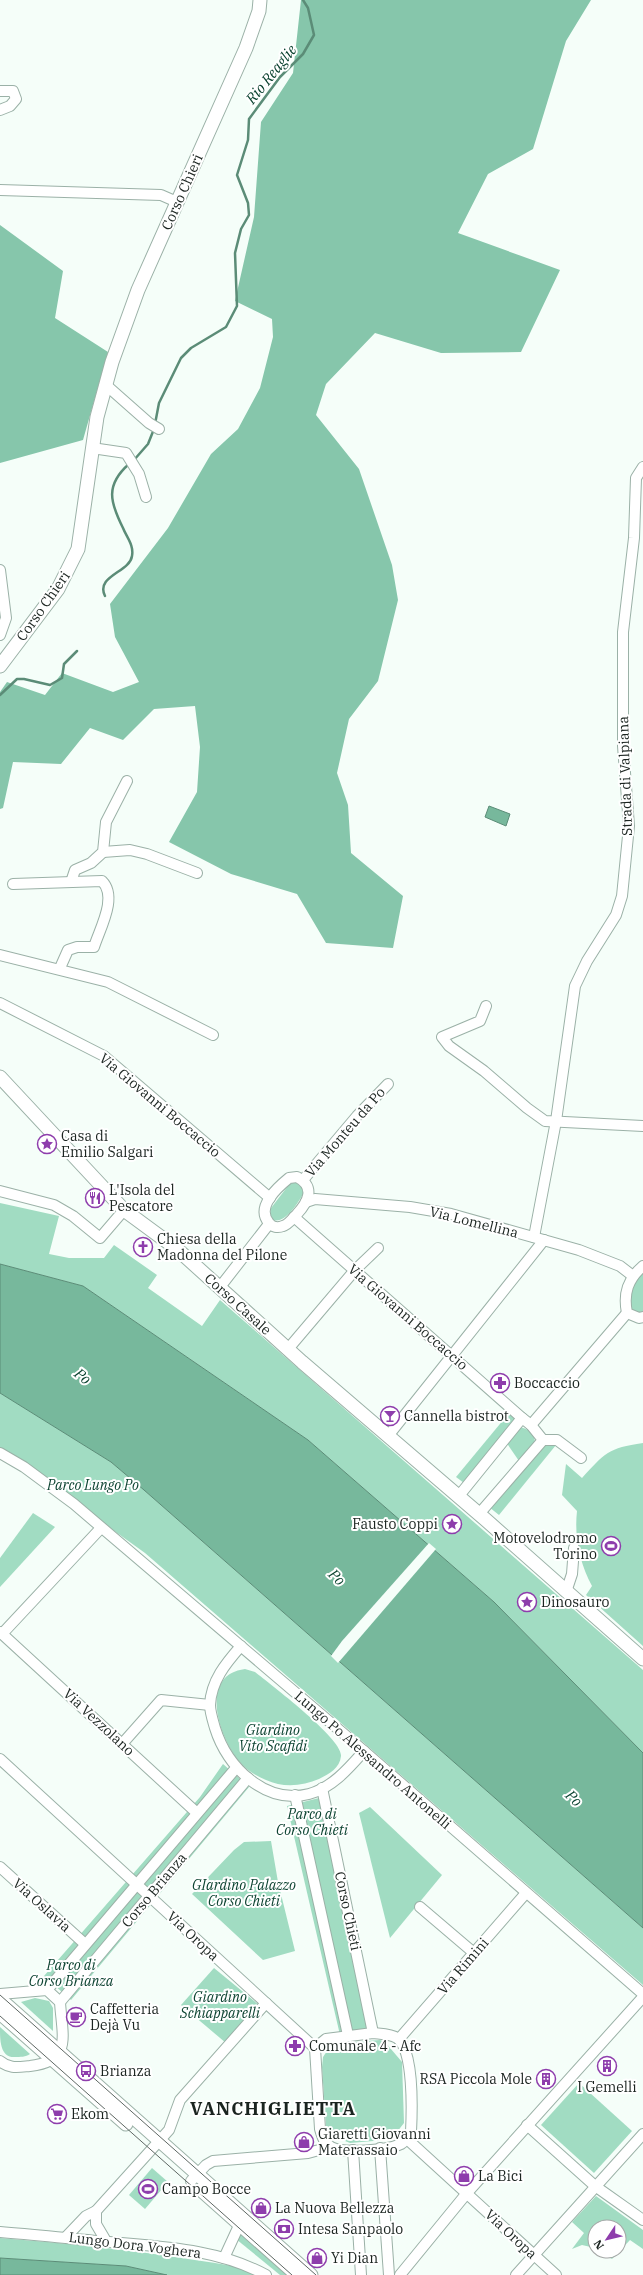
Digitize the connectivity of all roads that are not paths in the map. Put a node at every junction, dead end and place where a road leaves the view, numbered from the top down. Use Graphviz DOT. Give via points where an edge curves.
graph roads {
  1 [pos="260,0"];
  2 [pos="0,91"];
  3 [pos="0,110"];
  4 [pos="0,190"];
  5 [pos="177,202"];
  6 [pos="106,385"];
  7 [pos="159,429"];
  8 [pos="92,448"];
  9 [pos="643,467"];
  10 [pos="146,497"];
  11 [pos="0,570"];
  12 [pos="0,636"];
  13 [pos="0,666"];
  14 [pos="127,781"];
  15 [pos="103,852"];
  16 [pos="196,873"];
  17 [pos="71,882"];
  18 [pos="13,884"];
  19 [pos="0,955"];
  20 [pos="60,968"];
  21 [pos="0,1003"];
  22 [pos="486,1006"];
  23 [pos="213,1035"];
  24 [pos="0,1077"];
  25 [pos="388,1084"];
  26 [pos="556,1121"];
  27 [pos="643,1126"];
  28 [pos="303,1180"];
  29 [pos="0,1191"];
  30 [pos="270,1198"];
  31 [pos="306,1202"];
  32 [pos="124,1210"];
  33 [pos="294,1217"];
  34 [pos="270,1224"];
  35 [pos="539,1238"];
  36 [pos="378,1248"];
  37 [pos="643,1266"];
  38 [pos="355,1270"];
  39 [pos="633,1276"];
  40 [pos="220,1287"];
  41 [pos="627,1313"];
  42 [pos="643,1317"];
  43 [pos="288,1349"];
  44 [pos="453,1356"];
  45 [pos="522,1418"];
  46 [pos="531,1425"];
  47 [pos="388,1436"];
  48 [pos="542,1440"];
  49 [pos="1,1457"];
  50 [pos="581,1458"];
  51 [pos="458,1497"];
  52 [pos="478,1514"];
  53 [pos="101,1528"];
  54 [pos="574,1548"];
  55 [pos="566,1592"];
  56 [pos="1,1633"];
  57 [pos="241,1646"];
  58 [pos="643,1660"];
  59 [pos="210,1705"];
  60 [pos="122,1744"];
  61 [pos="364,1751"];
  62 [pos="0,1759"];
  63 [pos="236,1768"];
  64 [pos="248,1778"];
  65 [pos="322,1788"];
  66 [pos="294,1796"];
  67 [pos="197,1813"];
  68 [pos="0,1867"];
  69 [pos="137,1884"];
  70 [pos="526,1893"];
  71 [pos="150,1896"];
  72 [pos="420,1907"];
  73 [pos="85,1944"];
  74 [pos="474,1953"];
  75 [pos="47,1990"];
  76 [pos="0,1994"];
  77 [pos="643,1994"];
  78 [pos="643,1997"];
  79 [pos="0,1999"];
  80 [pos="60,2002"];
  81 [pos="266,2003"];
  82 [pos="0,2013"];
  83 [pos="373,2034"];
  84 [pos="348,2035"];
  85 [pos="399,2039"];
  86 [pos="315,2048"];
  87 [pos="57,2056"];
  88 [pos="2,2067"];
  89 [pos="527,2125"];
  90 [pos="643,2134"];
  91 [pos="407,2139"];
  92 [pos="157,2144"];
  93 [pos="330,2147"];
  94 [pos="380,2148"];
  95 [pos="353,2150"];
  96 [pos="194,2177"];
  97 [pos="595,2186"];
  98 [pos="467,2193"];
  99 [pos="96,2211"];
  100 [pos="241,2220"];
  101 [pos="643,2220"];
  102 [pos="0,2232"];
  103 [pos="66,2236"];
  104 [pos="106,2242"];
  105 [pos="534,2255"];
  106 [pos="224,2258"];
  107 [pos="266,2275"];
  108 [pos="297,2275"];
  109 [pos="311,2275"];
  110 [pos="361,2275"];
  111 [pos="389,2275"];
  112 [pos="400,2275"];
  113 [pos="516,2275"];
  114 [pos="556,2275"];
  1 -- 5 [label="main road, Corso Chieri" via="259,11 246,48"];
  2 -- 3 [label="street" via="13,91 16,99 10,106"];
  4 -- 5 [label="street" via="161,195"];
  5 -- 6 [label="main road, Corso Chieri" via="138,290"];
  6 -- 7 [label="street"];
  6 -- 8 [label="main road, Corso Chieri"];
  8 -- 10 [label="street" via="126,452 134,465"];
  8 -- 13 [label="main road, Corso Chieri" via="78,549 58,589"];
  9 -- 26 [label="street, Strada di Valpiana" via="636,478 634,538 624,632 623,746 629,826 622,896 616,915 587,961 575,986"];
  11 -- 12 [label="street, Corso Chieri" via="6,618"];
  14 -- 15 [label="street" via="106,822"];
  15 -- 16 [label="street" via="130,850"];
  15 -- 17 [label="street" via="91,863 75,870"];
  17 -- 18 [label="street"];
  17 -- 20 [label="street" via="102,881 108,887 110,899 94,947 68,950"];
  19 -- 20 [label="street"];
  20 -- 23 [label="street" via="108,982"];
  21 -- 30 [label="street, Via Giovanni Boccaccio" via="104,1056"];
  22 -- 26 [label="street" via="480,1021 442,1037 449,1046 484,1071 527,1108 545,1121"];
  24 -- 32 [label="main road, Corso Casale"];
  25 -- 28 [label="street, Via Monteu da Po"];
  26 -- 27 [label="street"];
  26 -- 35 [label="street, Strada di Valpiana"];
  28 -- 30 [label="street" via="297,1177 289,1178"];
  28 -- 31 [label="street" via="308,1187 309,1197"];
  29 -- 32 [label="street" via="54,1205 73,1216 100,1238"];
  30 -- 34 [label="street" via="264,1209"];
  31 -- 33 [label="street"];
  31 -- 35 [label="street, Via Lomellina" via="315,1199 451,1214"];
  32 -- 40 [label="main road, Corso Casale"];
  33 -- 34 [label="street" via="285,1226 276,1228"];
  33 -- 38 [label="street, Via Giovanni Boccaccio"];
  34 -- 40 [label="street"];
  35 -- 39 [label="street, Via Lomellina" via="620,1266"];
  35 -- 44 [label="street"];
  36 -- 38 [label="street"];
  37 -- 39 [label="street"];
  38 -- 43 [label="street"];
  38 -- 44 [label="street, Via Giovanni Boccaccio"];
  39 -- 41 [label="street" via="624,1299"];
  40 -- 43 [label="main road, Corso Casale"];
  41 -- 42 [label="street"];
  41 -- 46 [label="street"];
  43 -- 47 [label="main road, Corso Casale"];
  44 -- 45 [label="street, Via Giovanni Boccaccio"];
  44 -- 47 [label="street"];
  45 -- 46 [label="street, Via Giovanni Boccaccio"];
  45 -- 51 [label="street"];
  46 -- 48 [label="street, Via Giovanni Boccaccio"];
  47 -- 51 [label="main road, Corso Casale"];
  48 -- 50 [label="street" via="557,1440"];
  48 -- 52 [label="street"];
  49 -- 53 [label="street, Lungo Po Alessandro Antonelli" via="49,1484"];
  51 -- 52 [label="main road, Corso Casale"];
  52 -- 55 [label="main road, Corso Casale"];
  53 -- 56 [label="street"];
  53 -- 57 [label="street, Lungo Po Alessandro Antonelli"];
  54 -- 55 [label="street" via="572,1574"];
  55 -- 58 [label="main road, Corso Casale"];
  56 -- 60 [label="street, Via Vezzolano"];
  57 -- 59 [label="street" via="224,1665 215,1684"];
  57 -- 61 [label="street, Lungo Po Alessandro Antonelli"];
  59 -- 60 [label="street" via="161,1700"];
  59 -- 63 [label="street" via="218,1738"];
  60 -- 67 [label="street, Via Vezzolano"];
  61 -- 65 [label="street" via="339,1776"];
  61 -- 70 [label="street, Lungo Po Alessandro Antonelli"];
  62 -- 69 [label="street, Via Oropa"];
  63 -- 64 [label="street"];
  63 -- 67 [label="street, Corso Brianza"];
  64 -- 66 [label="street" via="270,1790"];
  64 -- 71 [label="street, Corso Brianza"];
  65 -- 66 [label="street" via="309,1794"];
  65 -- 83 [label="street, Corso Chieti"];
  66 -- 84 [label="street, Corso Chieti"];
  67 -- 69 [label="street, Corso Brianza"];
  68 -- 73 [label="street, Via Oslavia"];
  69 -- 71 [label="street, Via Oropa"];
  69 -- 73 [label="street, Corso Brianza"];
  70 -- 74 [label="street, Via Rimini"];
  70 -- 77 [label="street, Lungo Po Alessandro Antonelli"];
  71 -- 80 [label="street, Corso Brianza"];
  71 -- 81 [label="street, Via Oropa"];
  72 -- 74 [label="street"];
  73 -- 75 [label="street, Corso Brianza"];
  74 -- 85 [label="street, Via Rimini"];
  75 -- 76 [label="street"];
  75 -- 80 [label="street"];
  78 -- 89 [label="street"];
  79 -- 87 [label="main road"];
  80 -- 87 [label="street" via="63,2040"];
  81 -- 86 [label="street, Via Oropa"];
  81 -- 92 [label="street" via="180,2100 169,2130"];
  82 -- 87 [label="main road"];
  83 -- 84 [label="street"];
  83 -- 85 [label="street" via="392,2035"];
  84 -- 86 [label="street" via="326,2039"];
  85 -- 91 [label="street" via="408,2056 412,2120 411,2132"];
  86 -- 93 [label="street" via="320,2129 324,2141"];
  87 -- 88 [label="street" via="42,2064"];
  87 -- 92 [label="main road"];
  89 -- 97 [label="street"];
  89 -- 98 [label="street"];
  90 -- 97 [label="street"];
  91 -- 94 [label="street" via="402,2144"];
  91 -- 98 [label="street, Via Oropa"];
  92 -- 96 [label="main road"];
  92 -- 99 [label="street"];
  93 -- 95 [label="street" via="341,2151"];
  93 -- 96 [label="street" via="308,2153 213,2160"];
  94 -- 95 [label="street"];
  94 -- 111 [label="street"];
  95 -- 110 [label="street"];
  96 -- 100 [label="main road"];
  97 -- 101 [label="street"];
  97 -- 105 [label="street"];
  98 -- 105 [label="street, Via Oropa"];
  98 -- 112 [label="street"];
  99 -- 103 [label="street" via="86,2216"];
  99 -- 104 [label="street" via="96,2224"];
  100 -- 106 [label="street"];
  100 -- 108 [label="main road"];
  100 -- 109 [label="main road"];
  102 -- 103 [label="street, Lungo Dora Voghera"];
  103 -- 104 [label="street, Lungo Dora Voghera"];
  104 -- 106 [label="street, Lungo Dora Voghera" via="186,2250"];
  105 -- 113 [label="street"];
  105 -- 114 [label="street, Via Oropa"];
  106 -- 107 [label="street, Lungo Dora Voghera" via="244,2263"];
}
